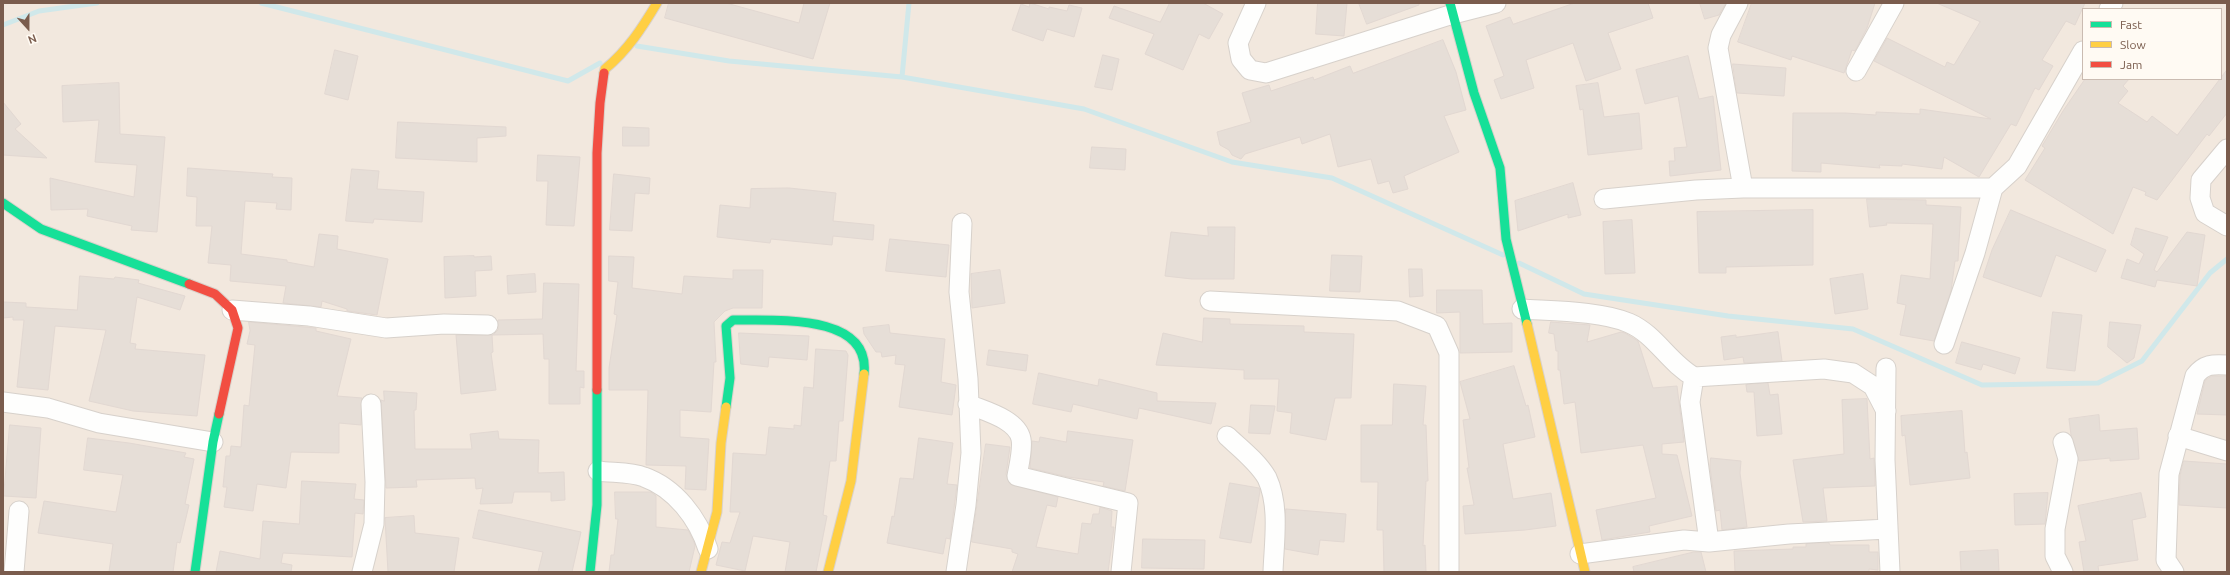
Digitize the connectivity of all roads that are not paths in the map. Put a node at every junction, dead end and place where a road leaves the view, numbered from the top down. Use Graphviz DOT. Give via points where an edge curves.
graph roads {
  1 [pos="657,3"];
  2 [pos="1256,3"];
  3 [pos="1496,3"];
  4 [pos="1738,3"];
  5 [pos="1894,3"];
  6 [pos="1451,9"];
  7 [pos="2082,53"];
  8 [pos="1856,71"];
  9 [pos="2227,149"];
  10 [pos="1743,188"];
  11 [pos="1993,188"];
  12 [pos="1604,199"];
  13 [pos="3,203"];
  14 [pos="962,223"];
  15 [pos="2227,226"];
  16 [pos="1210,301"];
  17 [pos="1522,309"];
  18 [pos="232,310"];
  19 [pos="488,325"];
  20 [pos="1944,344"];
  21 [pos="2227,365"];
  22 [pos="1886,368"];
  23 [pos="1694,377"];
  24 [pos="3,402"];
  25 [pos="371,404"];
  26 [pos="968,404"];
  27 [pos="1886,411"];
  28 [pos="1227,436"];
  29 [pos="2178,436"];
  30 [pos="213,442"];
  31 [pos="2063,442"];
  32 [pos="2227,452"];
  33 [pos="598,471"];
  34 [pos="19,512"];
  35 [pos="1888,529"];
  36 [pos="1709,542"];
  37 [pos="708,548"];
  38 [pos="1583,563"];
  39 [pos="14,572"];
  40 [pos="195,572"];
  41 [pos="362,572"];
  42 [pos="590,572"];
  43 [pos="701,572"];
  44 [pos="828,572"];
  45 [pos="956,572"];
  46 [pos="1121,572"];
  47 [pos="1273,572"];
  48 [pos="1449,572"];
  49 [pos="1890,572"];
  50 [pos="2063,572"];
  51 [pos="2174,572"];
  1 -- 33 [label="street" via="631,45 605,69 602,85 597,140"];
  2 -- 6 [label="street" via="1238,43 1241,58 1250,70 1266,73"];
  3 -- 6 [label="street"];
  4 -- 10 [label="street" via="1721,35 1718,48"];
  5 -- 8 [label="street"];
  6 -- 17 [label="street" via="1474,93 1500,168 1506,239"];
  7 -- 11 [label="street" via="2017,166"];
  9 -- 15 [label="street" via="2201,180 2200,198 2205,213"];
  10 -- 11 [label="street"];
  10 -- 12 [label="street"];
  11 -- 20 [label="street" via="1975,253"];
  13 -- 18 [label="street" via="41,229 215,294"];
  14 -- 26 [label="street" via="959,292 968,379"];
  16 -- 48 [label="street" via="1398,311 1437,326 1449,352"];
  17 -- 23 [label="street" via="1596,315 1629,323 1654,341 1680,369"];
  17 -- 38 [label="street" via="1556,442"];
  18 -- 19 [label="street" via="309,316 386,328 444,324"];
  18 -- 30 [label="street" via="238,328"];
  21 -- 29 [label="street" via="2212,364 2201,368 2196,376"];
  22 -- 27 [label="street"];
  23 -- 27 [label="street" via="1824,369 1853,373 1873,386"];
  23 -- 36 [label="street" via="1690,402"];
  24 -- 30 [label="street" via="48,408 99,422"];
  25 -- 41 [label="street" via="375,482 374,524"];
  26 -- 45 [label="street" via="971,453"];
  26 -- 46 [label="street" via="1016,428 1021,439 1017,476 1128,503"];
  27 -- 35 [label="street"];
  28 -- 47 [label="street" via="1249,456 1266,478 1274,501"];
  29 -- 32 [label="street"];
  29 -- 51 [label="street" via="2169,474 2166,560"];
  30 -- 40 [label="street"];
  31 -- 50 [label="street" via="2068,459 2055,528 2055,556"];
  33 -- 37 [label="street" via="643,477 665,487 690,512 704,535"];
  33 -- 42 [label="street" via="595,545"];
  34 -- 39 [label="street"];
  35 -- 36 [label="street" via="1789,534"];
  35 -- 49 [label="street"];
  36 -- 38 [label="street" via="1684,540"];
  37 -- 43 [label="street"];
  37 -- 44 [label="street" via="717,512 721,443 730,378 726,326 733,320 787,320 837,329 850,336 864,357 861,412 843,525"];
}
